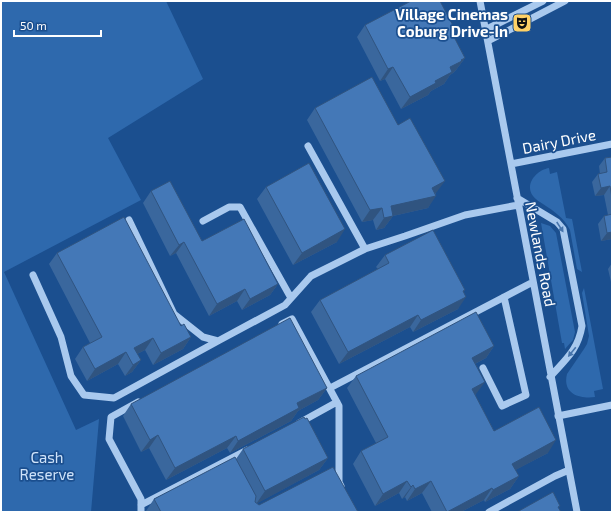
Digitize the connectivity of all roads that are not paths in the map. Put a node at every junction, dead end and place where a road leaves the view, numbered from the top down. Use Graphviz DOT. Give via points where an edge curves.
graph roads {
  1 [pos="480,1"];
  2 [pos="543,1"];
  3 [pos="565,1"];
  4 [pos="486,30"];
  5 [pos="488,41"];
  6 [pos="612,144"];
  7 [pos="308,146"];
  8 [pos="511,164"];
  9 [pos="518,201"];
  10 [pos="130,220"];
  11 [pos="203,221"];
  12 [pos="365,249"];
  13 [pos="33,276"];
  14 [pos="533,282"];
  15 [pos="504,297"];
  16 [pos="291,298"];
  17 [pos="278,327"];
  18 [pos="218,341"];
  19 [pos="483,368"];
  20 [pos="550,377"];
  21 [pos="330,388"];
  22 [pos="146,398"];
  23 [pos="338,402"];
  24 [pos="612,405"];
  25 [pos="558,416"];
  26 [pos="290,427"];
  27 [pos="256,445"];
  28 [pos="339,466"];
  29 [pos="332,469"];
  30 [pos="569,470"];
  31 [pos="345,494"];
  32 [pos="141,509"];
  33 [pos="489,512"];
  34 [pos="577,512"];
  1 -- 4 [label="street, Newlands Road"];
  2 -- 4 [label="street"];
  3 -- 5 [label="street"];
  4 -- 5 [label="street, Newlands Road"];
  5 -- 8 [label="street, Newlands Road"];
  6 -- 8 [label="street, Dairy Drive"];
  7 -- 12 [label="street"];
  8 -- 9 [label="street, Newlands Road"];
  9 -- 12 [label="street" via="465,215"];
  9 -- 14 [label="street, Newlands Road"];
  9 -- 20 [label="street, one-way" via="557,222 563,229 582,326 576,347"];
  10 -- 18 [label="street" via="174,314 203,337"];
  11 -- 16 [label="street" via="229,206 240,207"];
  12 -- 16 [label="street" via="311,276"];
  13 -- 18 [label="street" via="61,337 71,376 84,395 114,398"];
  14 -- 15 [label="street"];
  14 -- 20 [label="street, Newlands Road"];
  15 -- 19 [label="street" via="526,395 502,406"];
  15 -- 21 [label="street"];
  16 -- 18 [label="street" via="285,305"];
  17 -- 21 [label="street" via="292,319"];
  20 -- 25 [label="street, Newlands Road"];
  21 -- 23 [label="street"];
  22 -- 32 [label="street" via="111,417 109,439 141,499"];
  23 -- 26 [label="street"];
  23 -- 28 [label="street"];
  24 -- 25 [label="street"];
  25 -- 30 [label="street, Newlands Road"];
  27 -- 32 [label="street" via="230,463"];
  28 -- 29 [label="street"];
  28 -- 31 [label="street" via="339,482"];
  30 -- 33 [label="street"];
  30 -- 34 [label="street, Newlands Road"];
}
